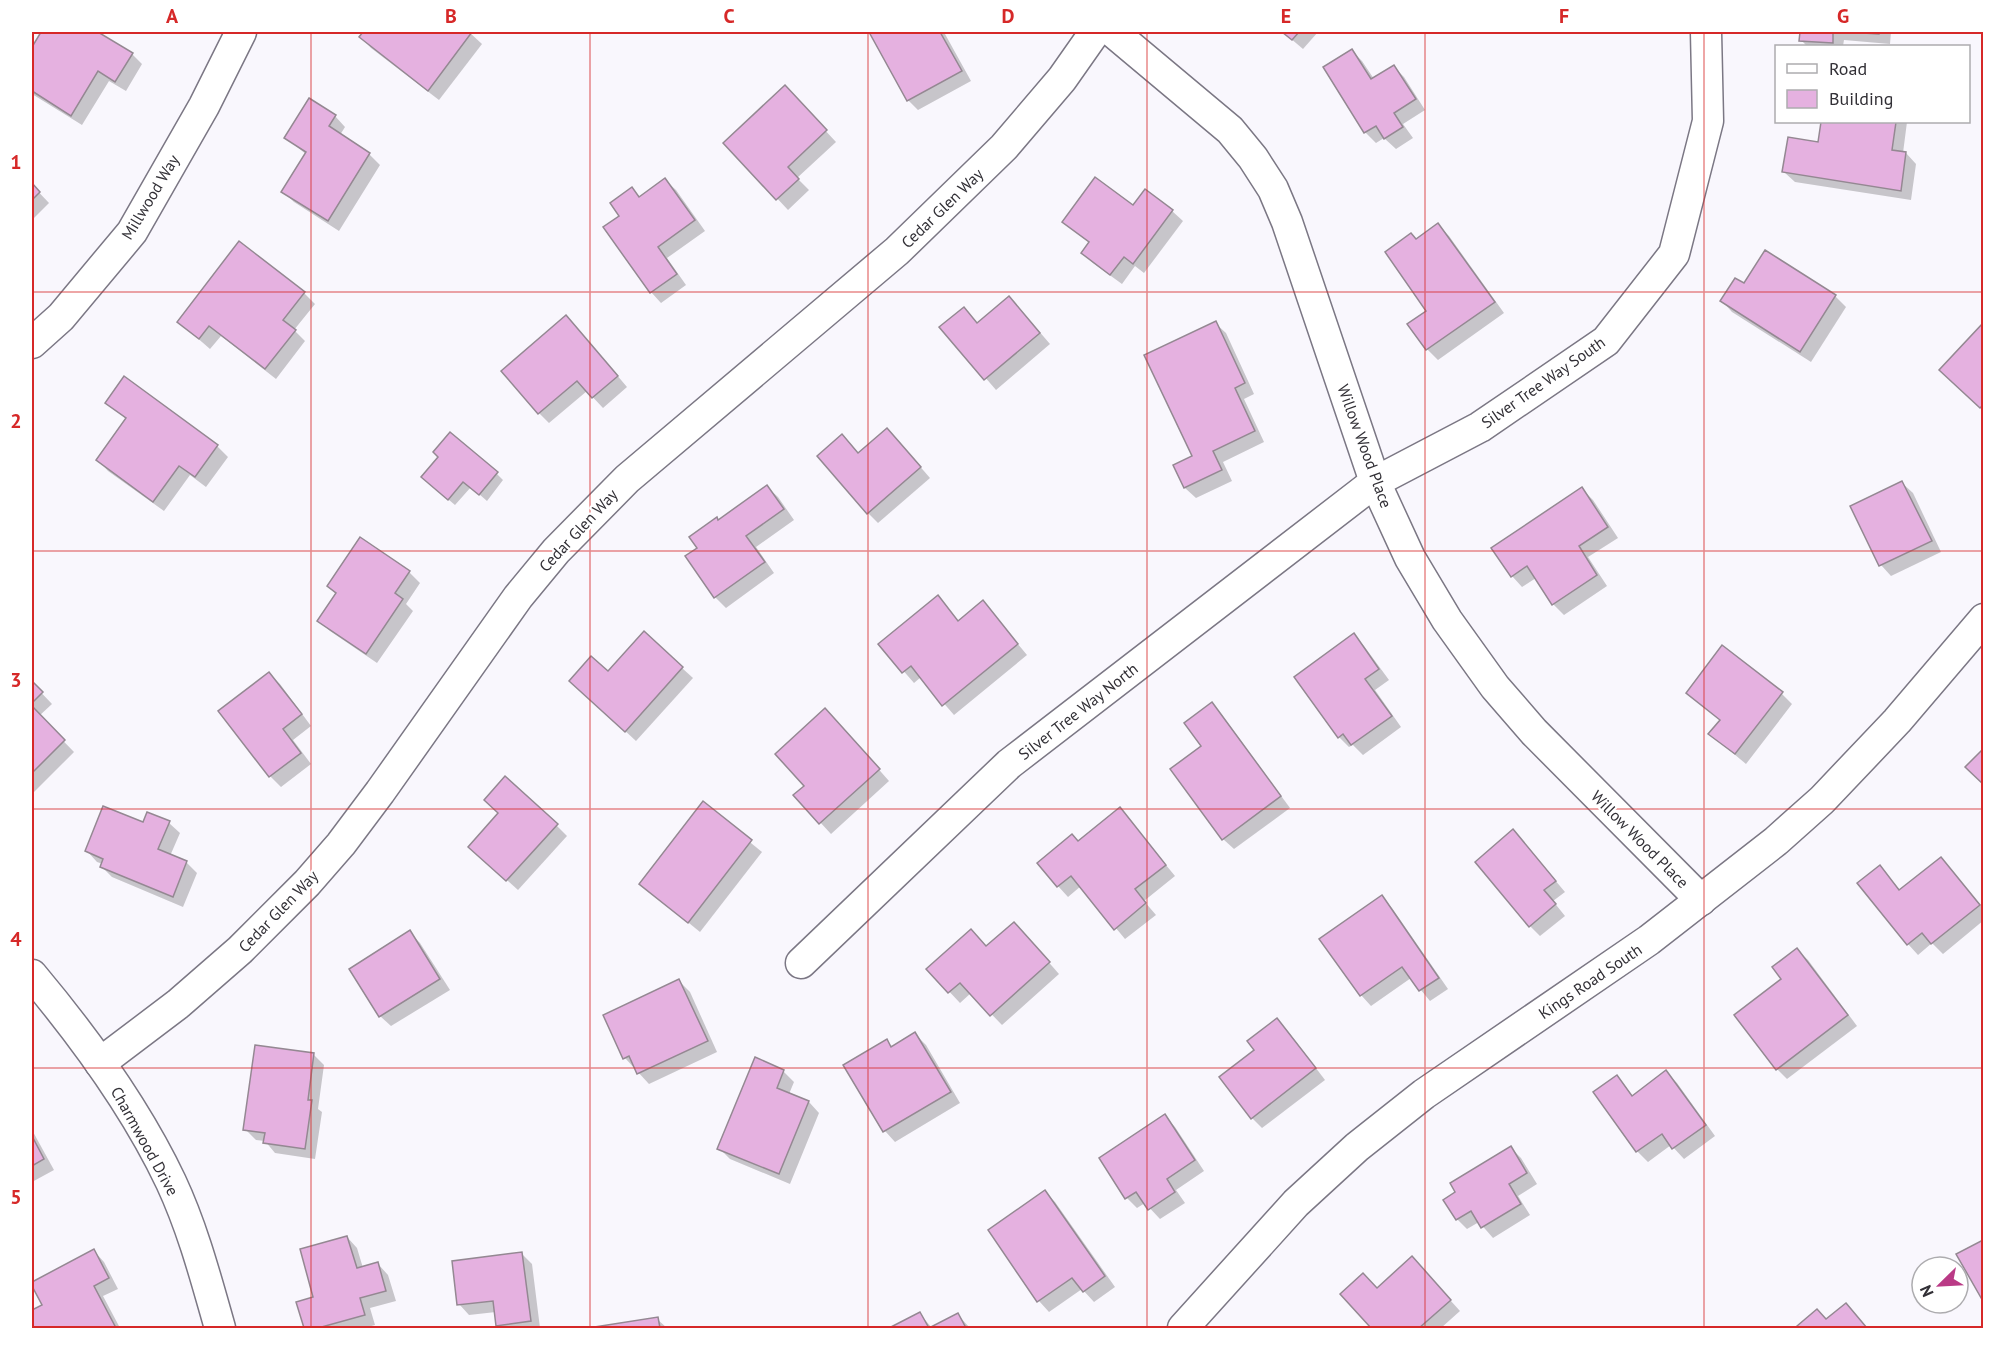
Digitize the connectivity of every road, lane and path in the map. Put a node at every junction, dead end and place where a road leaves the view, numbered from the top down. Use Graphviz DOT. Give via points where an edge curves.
graph roads {
  1 [pos="241,32"];
  2 [pos="1095,32"];
  3 [pos="1113,32"];
  4 [pos="1706,32"];
  5 [pos="32,343"];
  6 [pos="1375,482"];
  7 [pos="1983,619"];
  8 [pos="1701,900"];
  9 [pos="801,963"];
  10 [pos="32,975"];
  11 [pos="100,1063"];
  12 [pos="220,1329"];
  13 [pos="1183,1329"];
  1 -- 5 [label="street, Millwood Way" via="132,232 61,317"];
  2 -- 11 [label="street, Cedar Glen Way" via="1062,79 1004,147 897,251 627,479 556,551 518,597 341,844 307,883 231,958"];
  3 -- 6 [label="street, Willow Wood Place" via="1230,130 1273,189"];
  4 -- 6 [label="street, Silver Tree Way South" via="1708,121 1674,254 1606,340 1480,427"];
  6 -- 8 [label="street, Willow Wood Place" via="1416,568 1494,687"];
  6 -- 9 [label="street, Silver Tree Way North" via="1009,764"];
  7 -- 8 [label="street, Kings Road South" via="1897,722 1822,800"];
  8 -- 13 [label="street, Kings Road South" via="1424,1094 1357,1147 1296,1203"];
  10 -- 11 [label="street, Charmwood Drive"];
  11 -- 12 [label="street, Charmwood Drive" via="170,1181 196,1244"];
}
